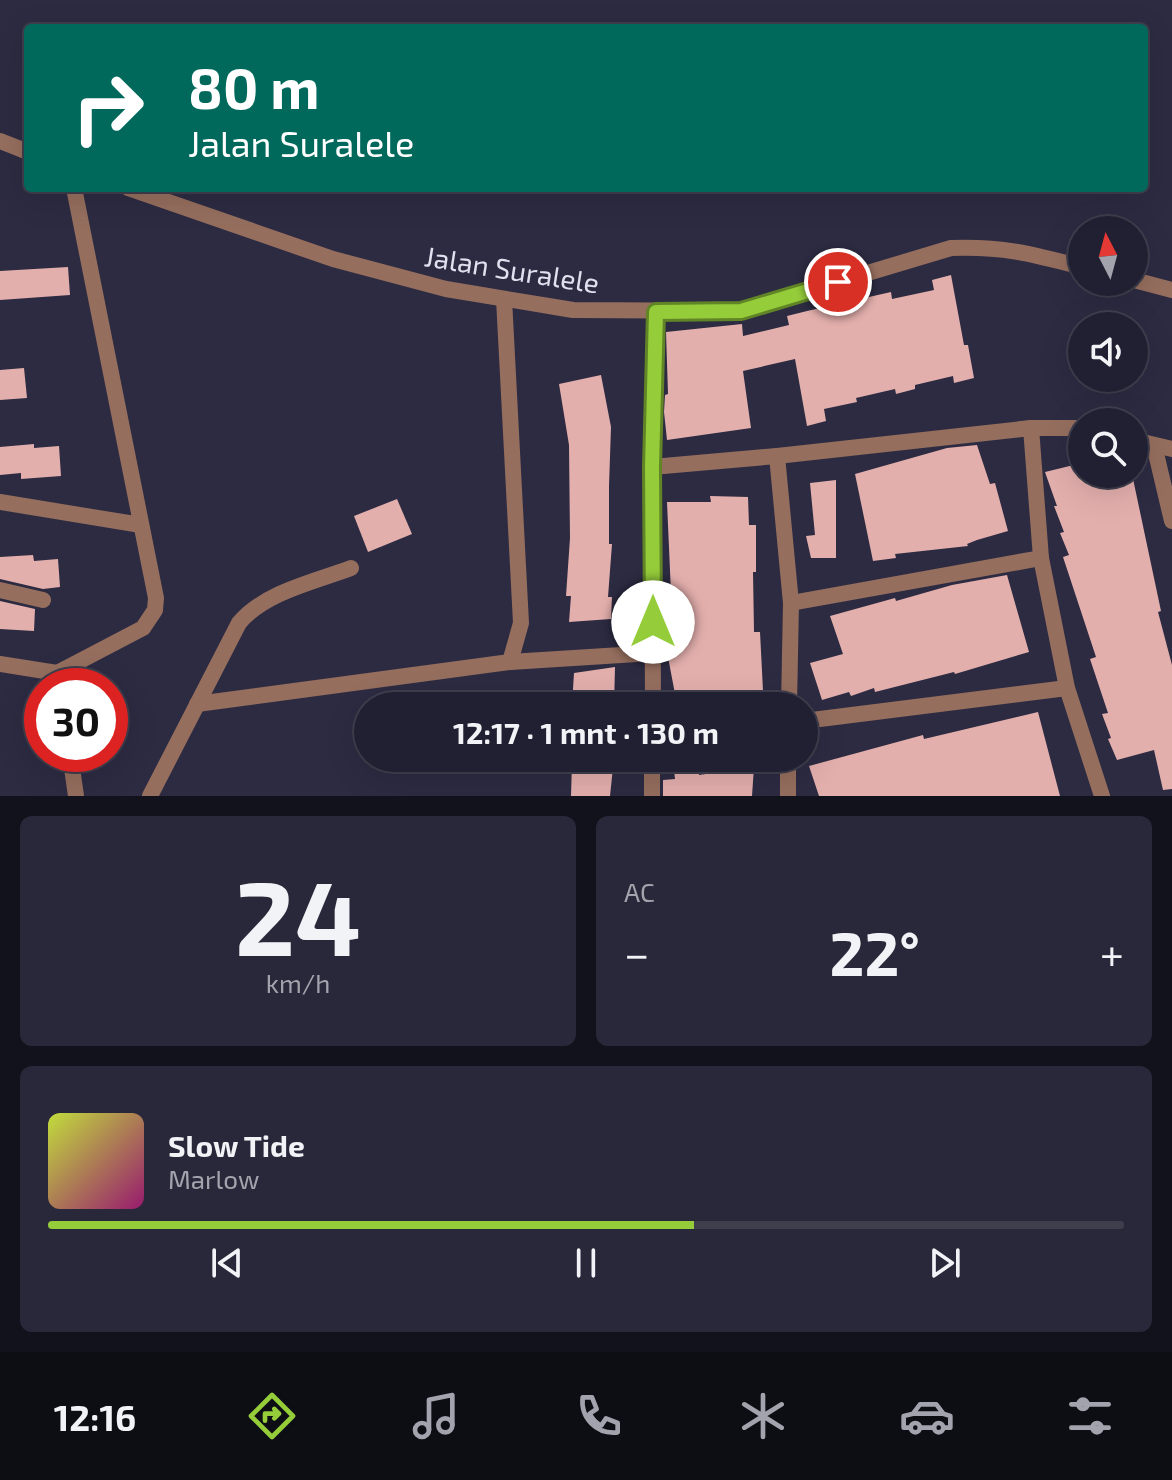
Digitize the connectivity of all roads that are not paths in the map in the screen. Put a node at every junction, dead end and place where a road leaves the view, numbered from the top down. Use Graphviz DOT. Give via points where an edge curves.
graph roads {
  1 [pos="0,141"];
  2 [pos="24,150"];
  3 [pos="75,192"];
  4 [pos="140,192"];
  5 [pos="1068,263"];
  6 [pos="1148,284"];
  7 [pos="1172,290"];
  8 [pos="504,299"];
  9 [pos="656,312"];
  10 [pos="1031,428"];
  11 [pos="1068,428"];
  12 [pos="1148,444"];
  13 [pos="1154,445"];
  14 [pos="1172,449"];
  15 [pos="777,456"];
  16 [pos="652,467"];
  17 [pos="0,502"];
  18 [pos="1172,521"];
  19 [pos="141,525"];
  20 [pos="1041,558"];
  21 [pos="351,568"];
  22 [pos="0,590"];
  23 [pos="43,600"];
  24 [pos="791,603"];
  25 [pos="653,653"];
  26 [pos="510,662"];
  27 [pos="0,664"];
  28 [pos="76,668"];
  29 [pos="24,670"];
  30 [pos="1067,688"];
  31 [pos="653,692"];
  32 [pos="789,692"];
  33 [pos="197,704"];
  34 [pos="818,719"];
  35 [pos="73,772"];
  36 [pos="652,772"];
  37 [pos="788,772"];
  38 [pos="76,796"];
  39 [pos="150,796"];
  40 [pos="652,796"];
  41 [pos="788,796"];
  42 [pos="1102,796"];
  1 -- 2 [label="street"];
  3 -- 19 [label="street"];
  4 -- 8 [label="street, Jalan Suralele" via="333,259"];
  5 -- 9 [label="street, Jalan Suralele" via="1015,249 951,248 741,311"];
  6 -- 7 [label="street"];
  8 -- 9 [label="street, Jalan Suralele" via="573,310"];
  8 -- 26 [label="street" via="521,623"];
  9 -- 16 [label="street"];
  10 -- 11 [label="street"];
  10 -- 15 [label="street"];
  10 -- 20 [label="street"];
  12 -- 13 [label="street"];
  13 -- 14 [label="street"];
  13 -- 18 [label="street"];
  15 -- 16 [label="street"];
  15 -- 24 [label="street"];
  16 -- 25 [label="street"];
  17 -- 19 [label="street"];
  19 -- 28 [label="street" via="155,610 143,628"];
  20 -- 24 [label="street"];
  20 -- 30 [label="street"];
  21 -- 33 [label="street" via="249,612"];
  22 -- 23 [label="street"];
  24 -- 32 [label="street"];
  25 -- 26 [label="street"];
  25 -- 31 [label="street"];
  26 -- 33 [label="street"];
  27 -- 29 [label="street"];
  30 -- 34 [label="street"];
  30 -- 42 [label="street"];
  33 -- 39 [label="street"];
  35 -- 38 [label="street"];
  36 -- 40 [label="street"];
  37 -- 41 [label="street"];
}
